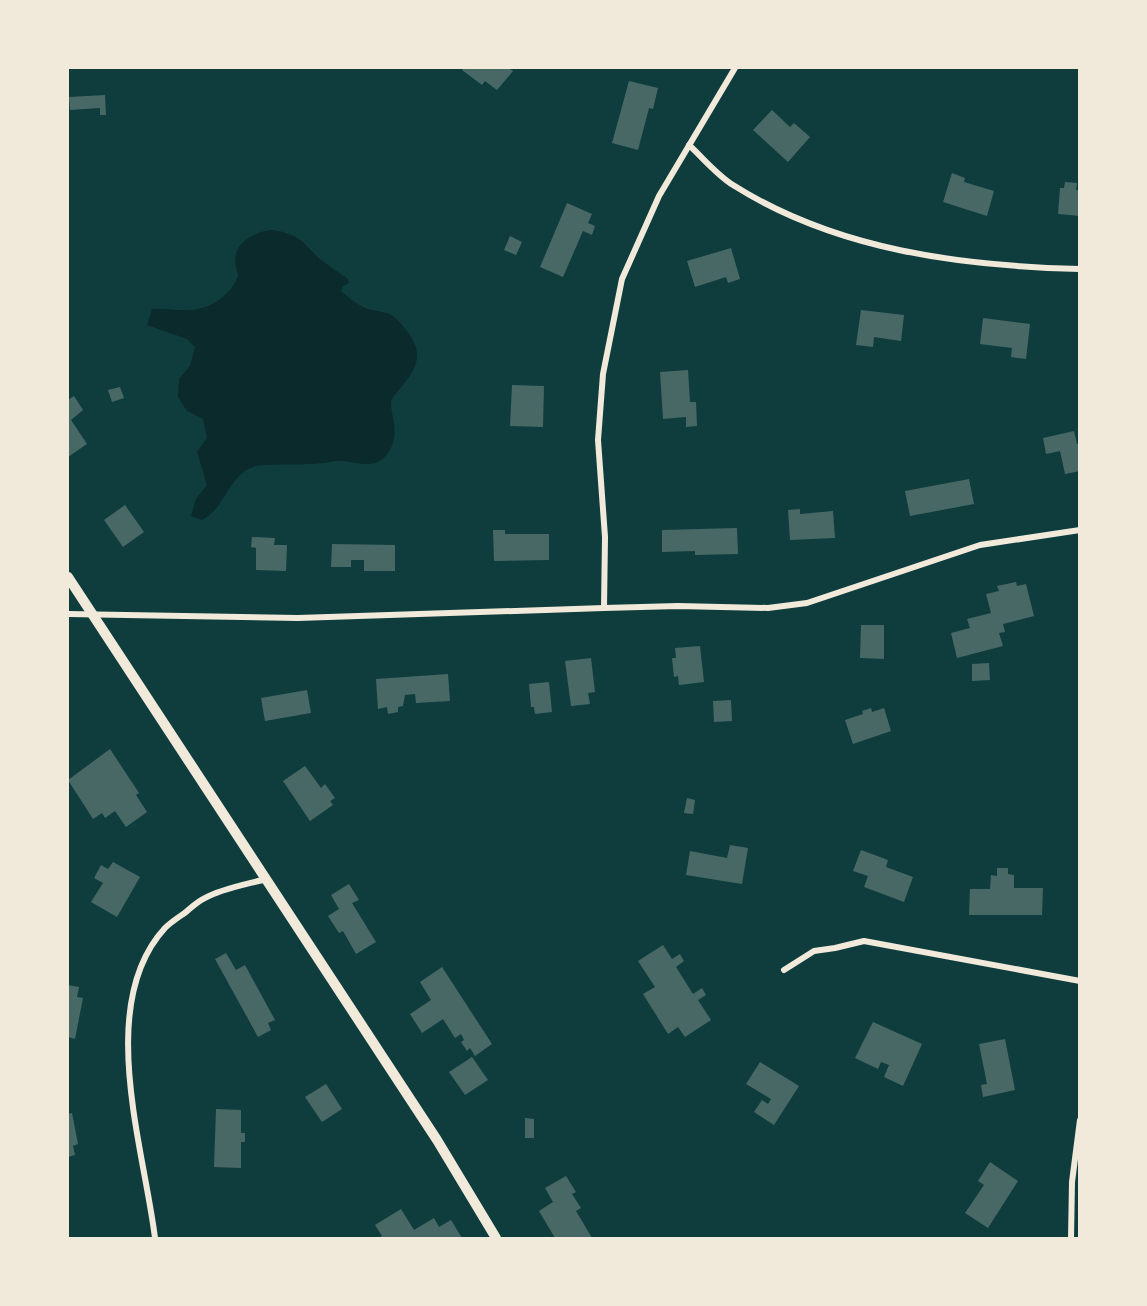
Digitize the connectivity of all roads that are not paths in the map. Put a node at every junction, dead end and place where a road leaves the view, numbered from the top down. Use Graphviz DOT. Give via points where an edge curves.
graph roads {
  1 [pos="735,68"];
  2 [pos="689,146"];
  3 [pos="1080,269"];
  4 [pos="1080,530"];
  5 [pos="68,577"];
  6 [pos="604,608"];
  7 [pos="68,614"];
  8 [pos="93,614"];
  9 [pos="266,879"];
  10 [pos="784,970"];
  11 [pos="1080,981"];
  12 [pos="1080,1120"];
  13 [pos="155,1239"];
  14 [pos="496,1239"];
  15 [pos="1071,1239"];
  1 -- 2 [label="street"];
  2 -- 3 [label="street" via="731,184 789,216 843,236 961,261"];
  2 -- 6 [label="street" via="659,196 622,279 603,374 598,440"];
  4 -- 6 [label="street" via="980,545 807,603 768,608"];
  5 -- 8 [label="street"];
  6 -- 8 [label="street" via="298,618"];
  7 -- 8 [label="street"];
  8 -- 9 [label="street"];
  9 -- 13 [label="street" via="205,897 165,928 143,960 133,989 127,1042 136,1132"];
  9 -- 14 [label="street" via="437,1140"];
  10 -- 11 [label="street" via="814,951 864,941"];
  12 -- 15 [label="street" via="1072,1182"];
}
